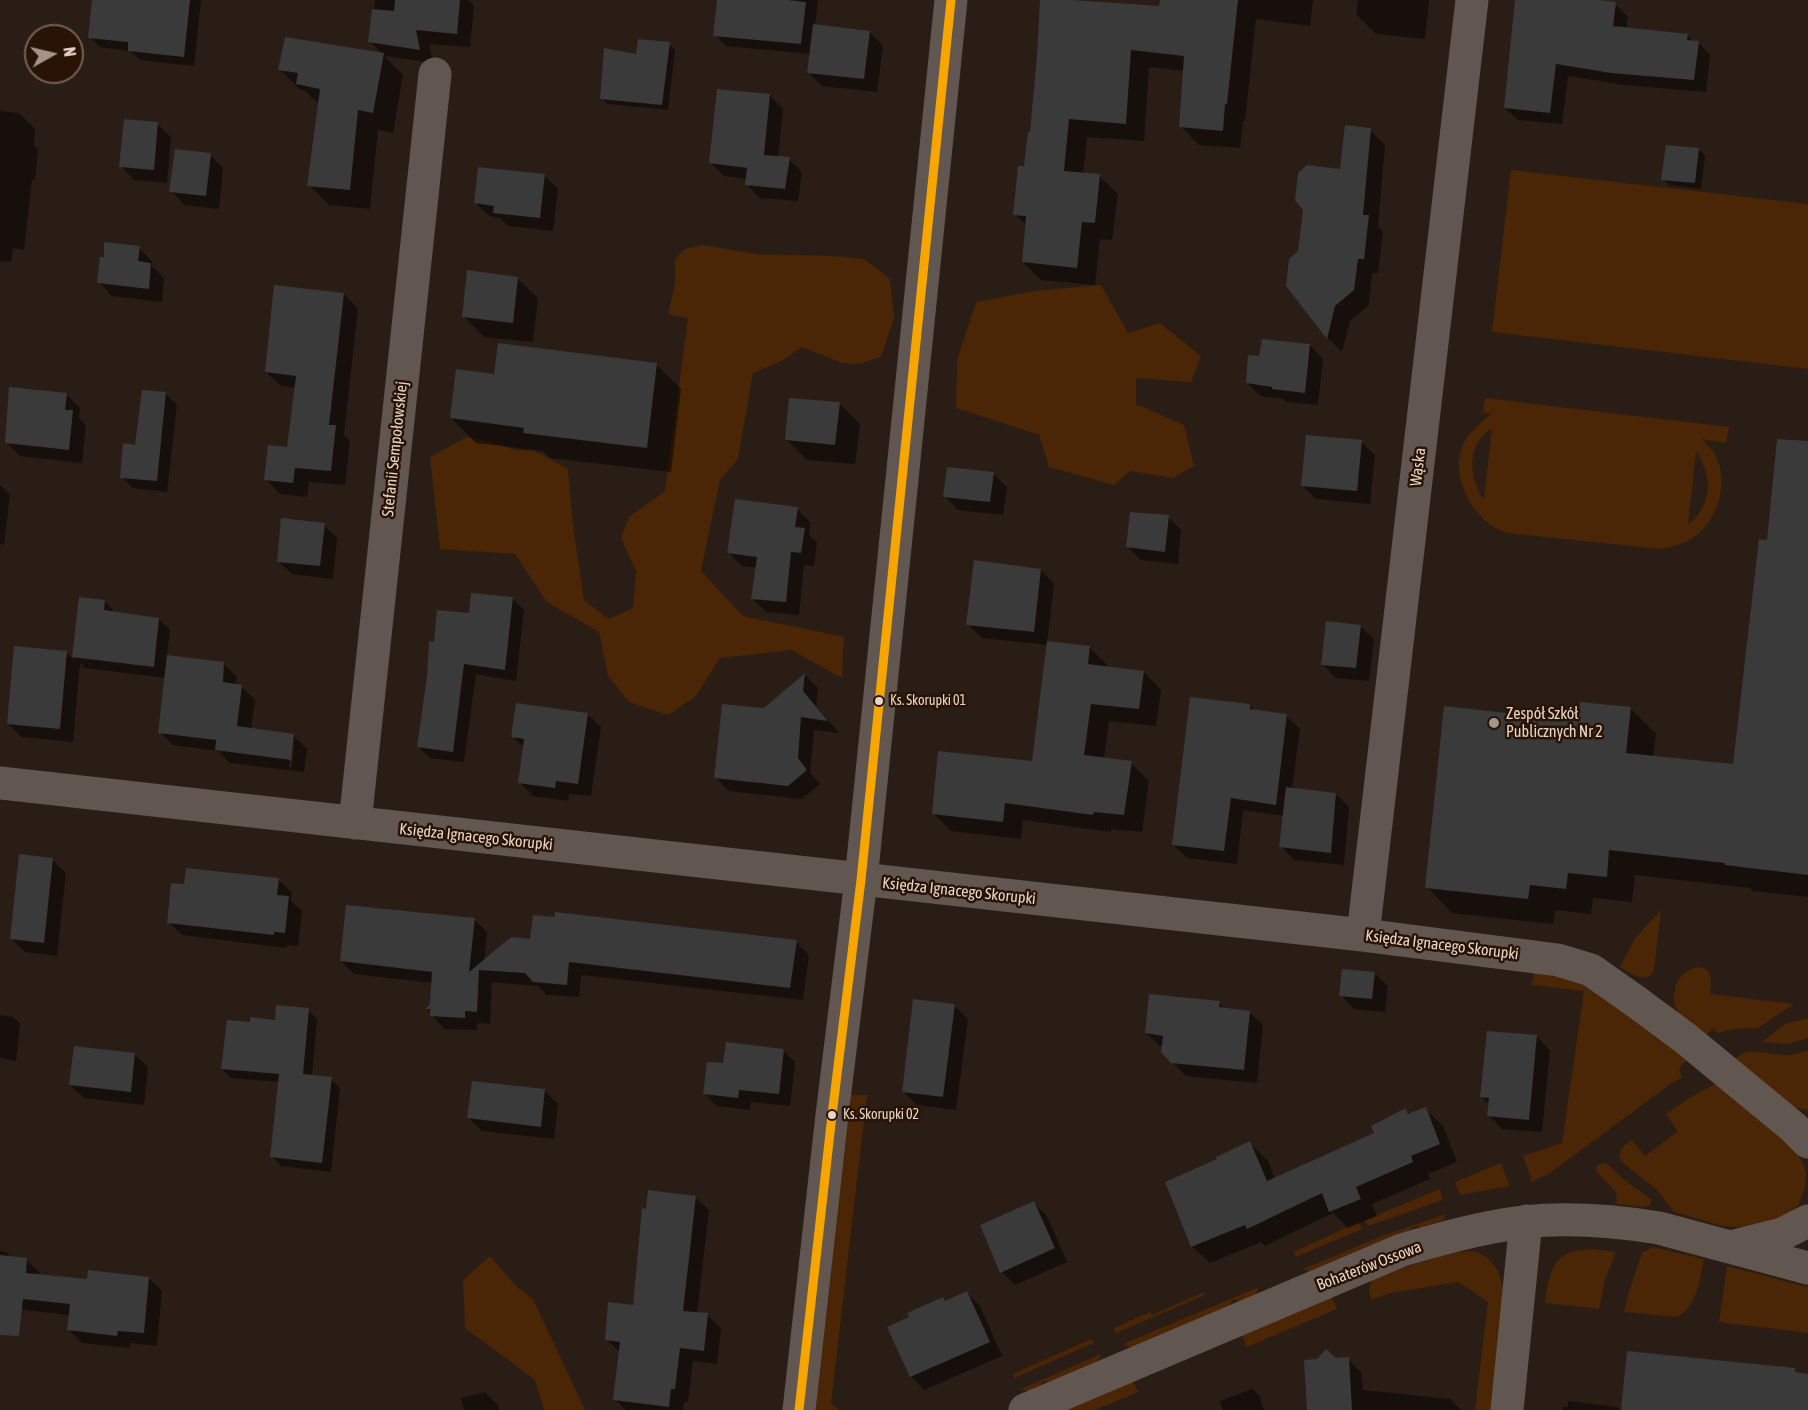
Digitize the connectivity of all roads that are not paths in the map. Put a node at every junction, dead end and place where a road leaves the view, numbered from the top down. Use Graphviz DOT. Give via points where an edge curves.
graph roads {
  1 [pos="951,0"];
  2 [pos="1472,0"];
  3 [pos="435,74"];
  4 [pos="0,783"];
  5 [pos="355,823"];
  6 [pos="861,880"];
  7 [pos="1363,935"];
  8 [pos="1803,1132"];
  9 [pos="1526,1221"];
  10 [pos="1808,1221"];
  11 [pos="1731,1247"];
  12 [pos="1808,1268"];
  13 [pos="799,1410"];
  14 [pos="1025,1410"];
  15 [pos="1507,1410"];
  1 -- 6 [label="street"];
  2 -- 7 [label="street, Wąska"];
  3 -- 5 [label="street, Stefanii Sempołowskiej"];
  4 -- 5 [label="street, Księdza Ignacego Skorupki"];
  5 -- 6 [label="street, Księdza Ignacego Skorupki"];
  6 -- 7 [label="street, Księdza Ignacego Skorupki"];
  6 -- 13 [label="street"];
  7 -- 8 [label="street, Księdza Ignacego Skorupki" via="1558,960 1591,970 1685,1038"];
  9 -- 11 [label="street, Bohaterów Ossowa" via="1639,1225"];
  9 -- 14 [label="street, Bohaterów Ossowa" via="1402,1250"];
  9 -- 15 [label="street"];
  10 -- 11 [label="street, Bohaterów Ossowa" via="1782,1234"];
  11 -- 12 [label="street, Bohaterów Ossowa"];
}
